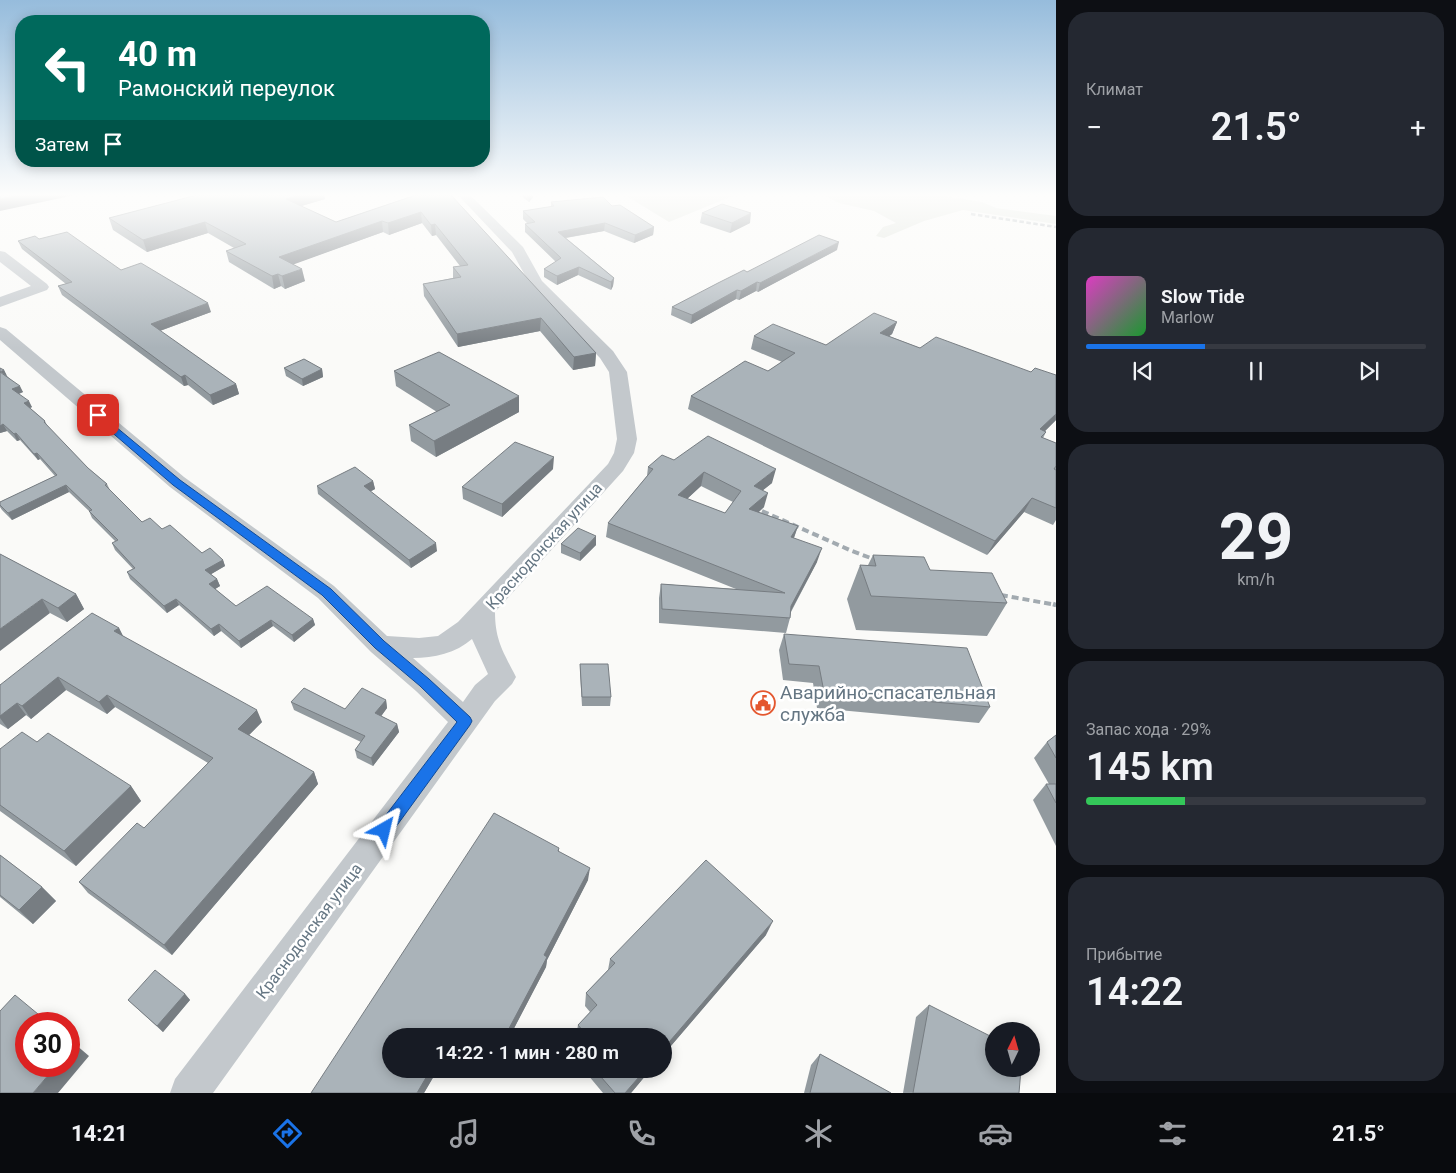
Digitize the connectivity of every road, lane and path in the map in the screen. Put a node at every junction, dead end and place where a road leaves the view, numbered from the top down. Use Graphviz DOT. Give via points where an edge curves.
graph roads {
  1 [pos="514,246"];
  2 [pos="0,255"];
  3 [pos="0,302"];
  4 [pos="0,332"];
  5 [pos="483,610"];
  6 [pos="380,645"];
  7 [pos="465,721"];
  8 [pos="189,1093"];
  1 -- 5 [label="street, Краснодонская улица" via="536,283 607,355 618,372 627,440 624,454 616,467"];
  2 -- 3 [label="street" via="42,287"];
  4 -- 6 [label="street" via="177,482 326,592"];
  5 -- 6 [label="street" via="456,638 437,646"];
  5 -- 7 [label="street, Краснодонская улица" via="482,632 502,677 485,693"];
  6 -- 7 [label="street"];
  7 -- 8 [label="street, Краснодонская улица"];
}
